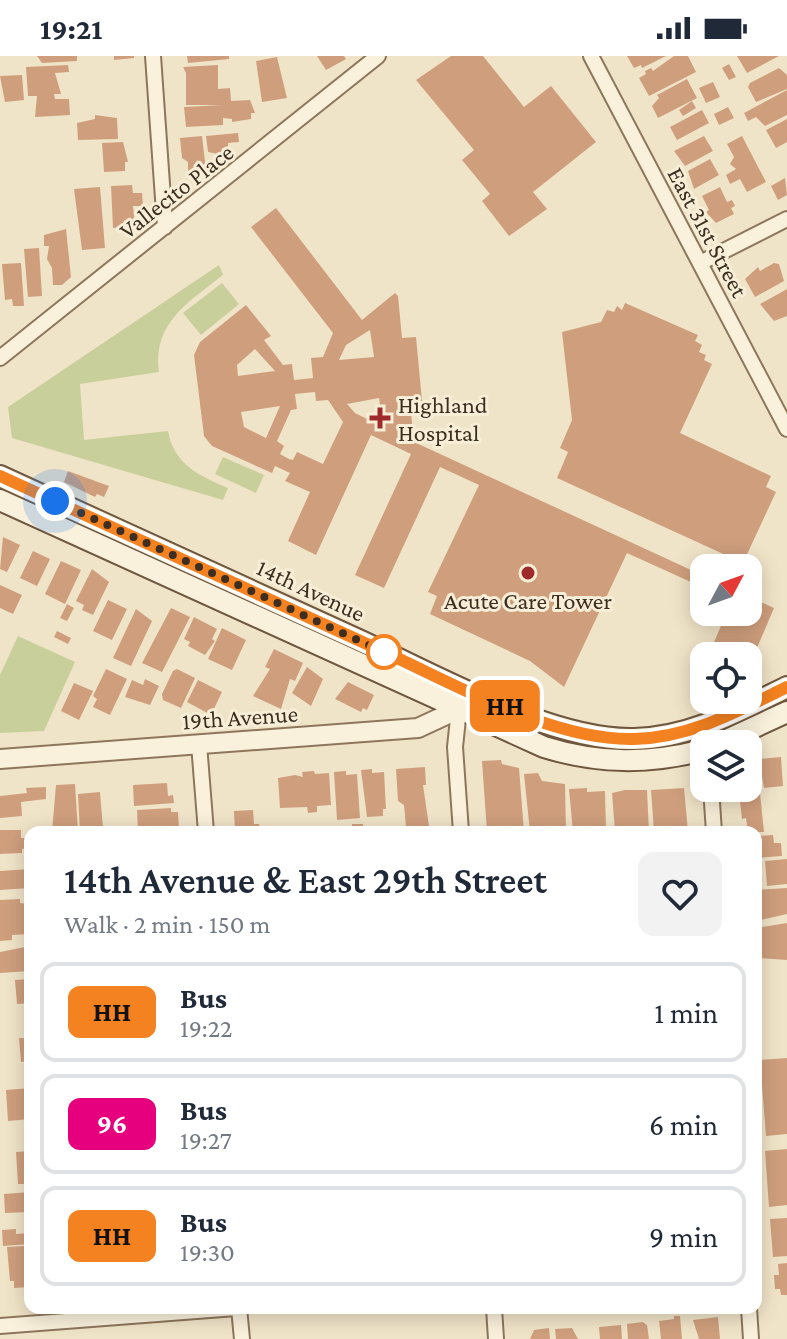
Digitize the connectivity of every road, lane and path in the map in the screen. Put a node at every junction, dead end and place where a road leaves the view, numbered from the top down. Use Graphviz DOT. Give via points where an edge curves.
graph roads {
  1 [pos="153,56"];
  2 [pos="378,56"];
  3 [pos="591,56"];
  4 [pos="787,219"];
  5 [pos="165,227"];
  6 [pos="700,263"];
  7 [pos="0,358"];
  8 [pos="787,429"];
  9 [pos="0,476"];
  10 [pos="0,500"];
  11 [pos="787,687"];
  12 [pos="468,690"];
  13 [pos="459,709"];
  14 [pos="787,712"];
  15 [pos="715,730"];
  16 [pos="748,730"];
  17 [pos="690,735"];
  18 [pos="199,744"];
  19 [pos="690,753"];
  20 [pos="0,759"];
  21 [pos="712,802"];
  22 [pos="206,826"];
  23 [pos="461,826"];
  24 [pos="714,826"];
  25 [pos="159,1314"];
  26 [pos="239,1314"];
  27 [pos="494,1314"];
  28 [pos="749,1314"];
  29 [pos="0,1326"];
  30 [pos="242,1339"];
  31 [pos="496,1339"];
  32 [pos="751,1339"];
  1 -- 5 [label="street"];
  2 -- 5 [label="street, Vallecito Place"];
  3 -- 6 [label="street, East 31st Street"];
  4 -- 6 [label="street"];
  5 -- 7 [label="street, Vallecito Place"];
  6 -- 8 [label="street, East 31st Street"];
  9 -- 12 [label="main road, 14th Avenue"];
  10 -- 13 [label="main road, 14th Avenue"];
  11 -- 15 [label="main road, 14th Avenue"];
  12 -- 13 [label="street"];
  12 -- 17 [label="main road, 14th Avenue" via="571,733 611,739"];
  13 -- 18 [label="street, 19th Avenue" via="418,728"];
  13 -- 19 [label="main road, 14th Avenue" via="544,747 587,758 646,761"];
  13 -- 23 [label="street" via="455,747"];
  14 -- 16 [label="main road"];
  18 -- 20 [label="street, 19th Avenue"];
  18 -- 22 [label="street"];
  21 -- 24 [label="street"];
  25 -- 29 [label="street"];
  26 -- 30 [label="street"];
  27 -- 31 [label="street"];
  28 -- 32 [label="street"];
}
